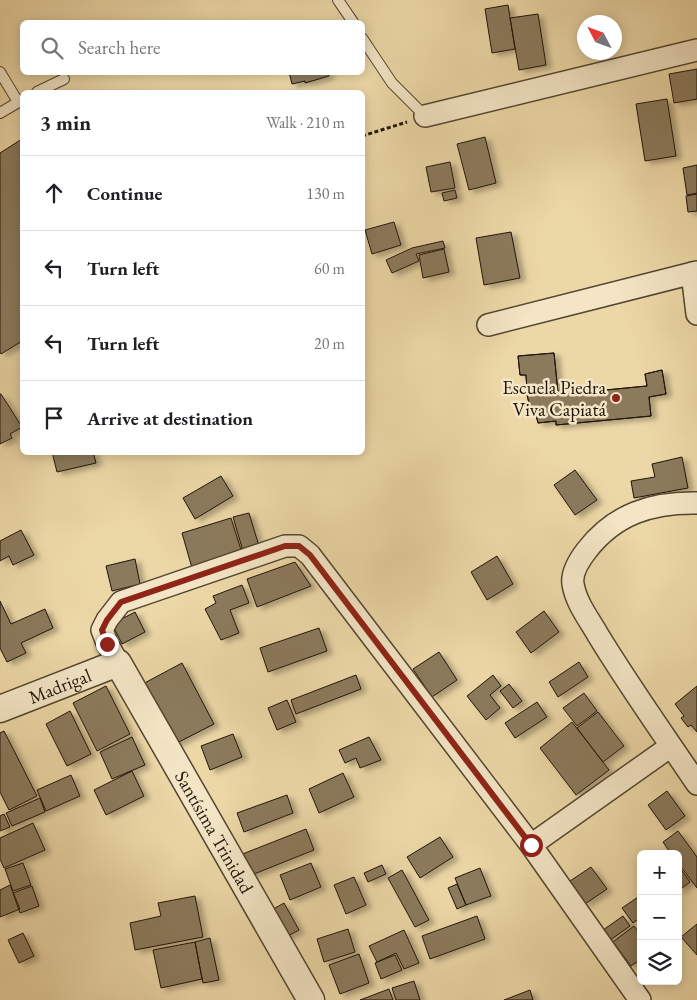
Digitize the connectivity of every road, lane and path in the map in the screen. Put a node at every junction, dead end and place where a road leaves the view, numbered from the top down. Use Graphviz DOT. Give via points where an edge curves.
graph roads {
  1 [pos="338,0"];
  2 [pos="351,20"];
  3 [pos="365,42"];
  4 [pos="697,50"];
  5 [pos="0,72"];
  6 [pos="64,79"];
  7 [pos="41,90"];
  8 [pos="20,101"];
  9 [pos="0,113"];
  10 [pos="425,116"];
  11 [pos="365,135"];
  12 [pos="694,272"];
  13 [pos="697,314"];
  14 [pos="488,325"];
  15 [pos="697,503"];
  16 [pos="118,663"];
  17 [pos="0,709"];
  18 [pos="671,746"];
  19 [pos="697,784"];
  20 [pos="531,845"];
  21 [pos="311,1000"];
  22 [pos="640,1000"];
  1 -- 2 [label="lane"];
  3 -- 10 [label="lane" via="392,83"];
  4 -- 10 [label="street"];
  5 -- 8 [label="lane"];
  6 -- 7 [label="lane"];
  8 -- 9 [label="lane"];
  10 -- 11 [label="path"];
  12 -- 13 [label="street"];
  12 -- 14 [label="street"];
  15 -- 18 [label="street" via="680,502 652,507 611,525 578,562 573,582 576,598"];
  16 -- 17 [label="street, Madrigal"];
  16 -- 20 [label="street" via="102,630 121,602 285,546 299,546 310,555"];
  16 -- 21 [label="street, Santísima Trinidad"];
  18 -- 19 [label="street"];
  18 -- 20 [label="street"];
  20 -- 22 [label="street"];
}
